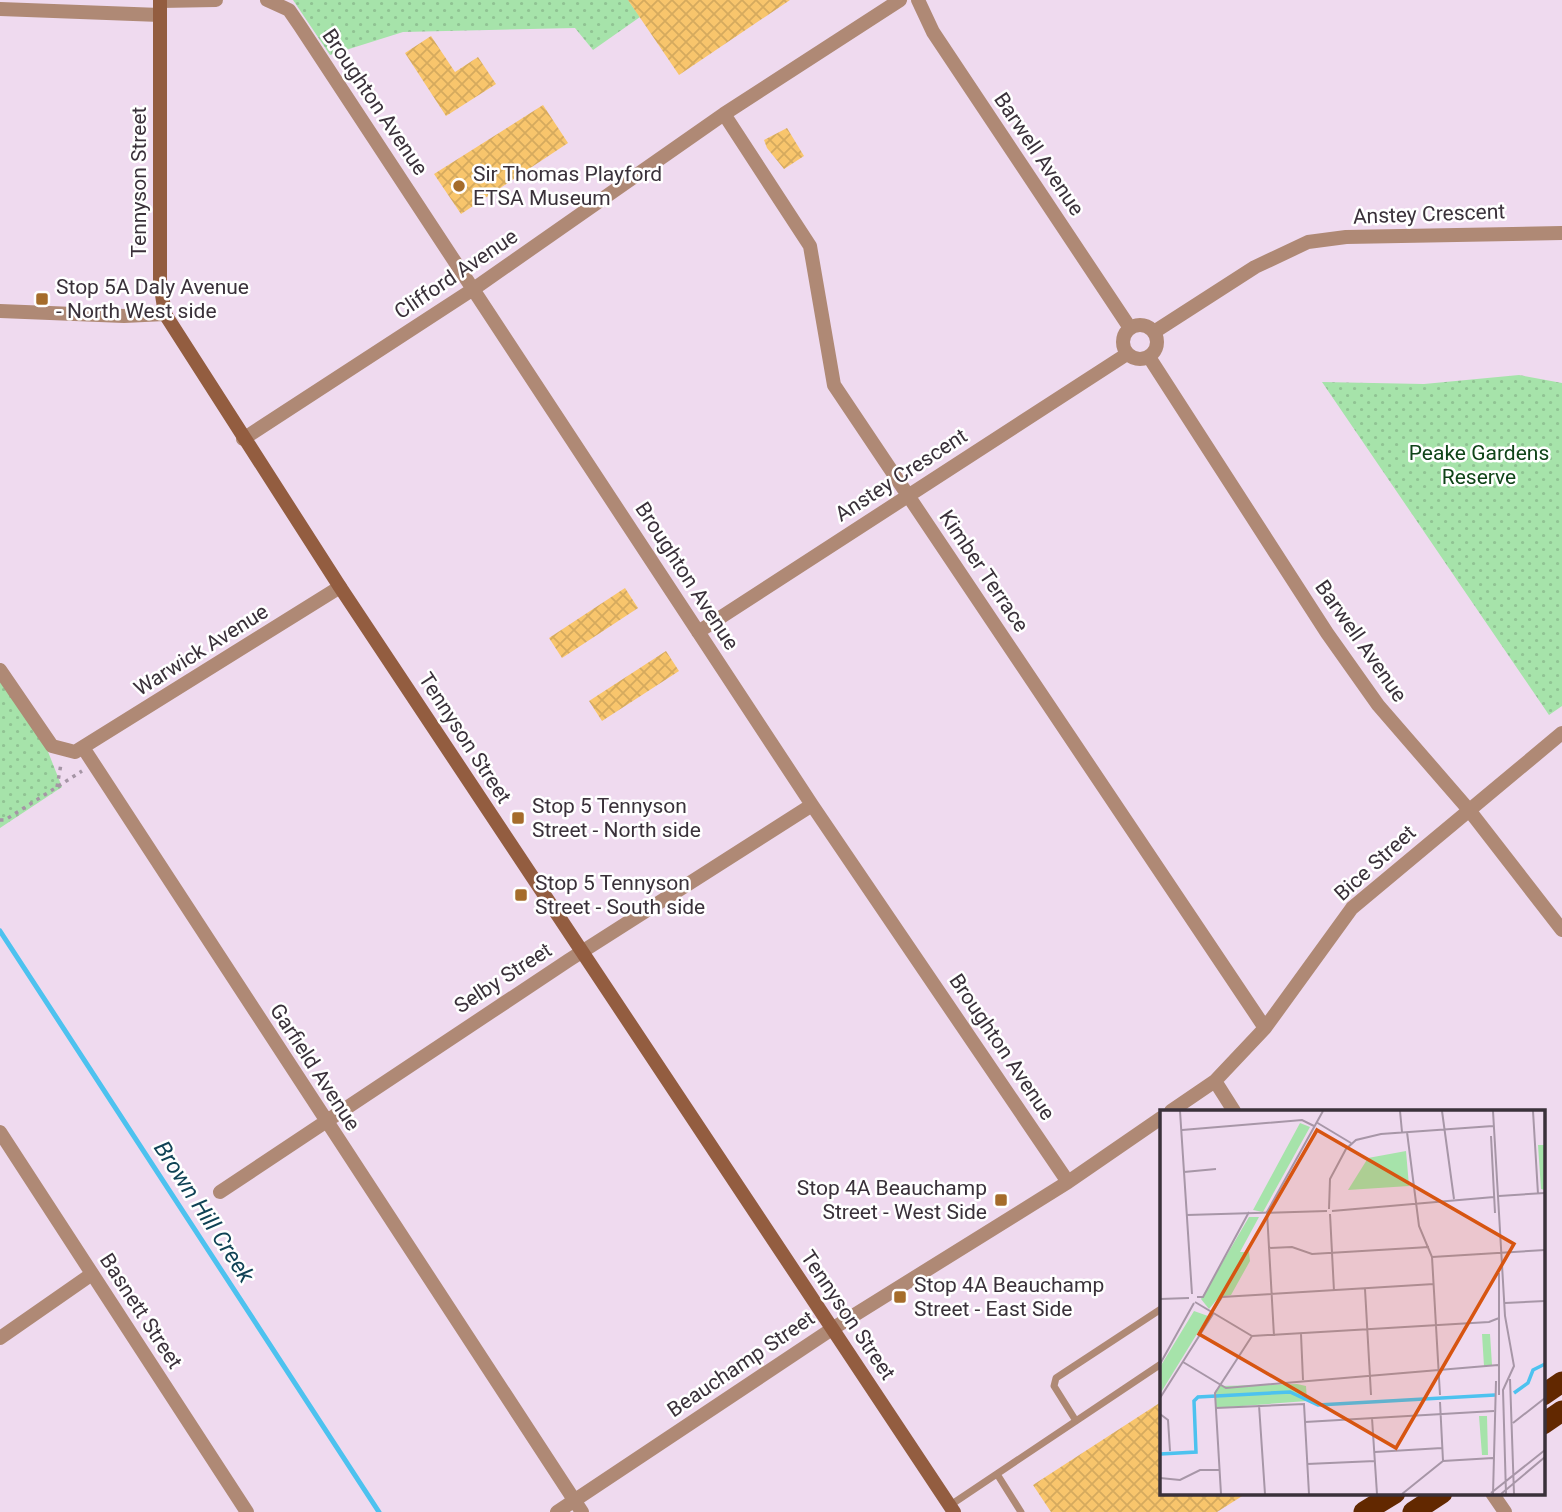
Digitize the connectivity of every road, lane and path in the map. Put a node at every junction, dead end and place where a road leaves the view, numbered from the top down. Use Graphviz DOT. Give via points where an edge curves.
graph roads {
  1 [pos="216,0"];
  2 [pos="267,0"];
  3 [pos="900,0"];
  4 [pos="918,0"];
  5 [pos="160,4"];
  6 [pos="0,9"];
  7 [pos="724,114"];
  8 [pos="1562,233"];
  9 [pos="475,288"];
  10 [pos="0,312"];
  11 [pos="165,314"];
  12 [pos="1130,328"];
  13 [pos="1154,332"];
  14 [pos="1127,354"];
  15 [pos="1149,357"];
  16 [pos="243,439"];
  17 [pos="908,495"];
  18 [pos="340,587"];
  19 [pos="698,632"];
  20 [pos="0,670"];
  21 [pos="1562,733"];
  22 [pos="84,749"];
  23 [pos="62,762"];
  24 [pos="93,765"];
  25 [pos="57,787"];
  26 [pos="812,805"];
  27 [pos="1469,810"];
  28 [pos="3,820"];
  29 [pos="1562,930"];
  30 [pos="581,952"];
  31 [pos="1265,1028"];
  32 [pos="1214,1081"];
  33 [pos="1172,1110"];
  34 [pos="1233,1110"];
  35 [pos="1160,1119"];
  36 [pos="325,1121"];
  37 [pos="0,1132"];
  38 [pos="1068,1182"];
  39 [pos="220,1192"];
  40 [pos="92,1274"];
  41 [pos="1160,1310"];
  42 [pos="832,1329"];
  43 [pos="0,1338"];
  44 [pos="1160,1365"];
  45 [pos="1562,1382"];
  46 [pos="1544,1394"];
  47 [pos="1562,1411"];
  48 [pos="1076,1421"];
  49 [pos="1544,1422"];
  50 [pos="997,1474"];
  51 [pos="1393,1494"];
  52 [pos="1441,1494"];
  53 [pos="1493,1494"];
  54 [pos="578,1506"];
  55 [pos="952,1509"];
  56 [pos="247,1512"];
  57 [pos="557,1512"];
  58 [pos="1021,1512"];
  59 [pos="1364,1512"];
  60 [pos="1413,1512"];
  61 [pos="1505,1512"];
  1 -- 5 [label="street"];
  2 -- 9 [label="street, Broughton Avenue" via="289,10"];
  3 -- 7 [label="street, Clifford Avenue"];
  4 -- 12 [label="street, Barwell Avenue" via="933,32"];
  5 -- 6 [label="street"];
  5 -- 11 [label="street, Tennyson Street" via="160,282"];
  7 -- 9 [label="street, Clifford Avenue"];
  7 -- 17 [label="street, Kimber Terrace" via="810,246 834,385"];
  8 -- 13 [label="street, Anstey Crescent" via="1346,237 1308,242 1255,267"];
  9 -- 16 [label="street, Clifford Avenue"];
  9 -- 19 [label="street, Broughton Avenue"];
  10 -- 11 [label="street"];
  11 -- 16 [label="street, Tennyson Street"];
  12 -- 13 [label="street" via="1146,326"];
  12 -- 14 [label="street" via="1123,337"];
  13 -- 15 [label="street" via="1157,342"];
  14 -- 15 [label="street" via="1137,359"];
  14 -- 17 [label="street, Anstey Crescent"];
  15 -- 27 [label="street, Barwell Avenue" via="1327,633 1378,705"];
  16 -- 18 [label="street, Tennyson Street"];
  17 -- 19 [label="street, Anstey Crescent"];
  17 -- 31 [label="street, Kimber Terrace"];
  18 -- 22 [label="street, Warwick Avenue"];
  18 -- 30 [label="street, Tennyson Street"];
  19 -- 26 [label="street, Broughton Avenue"];
  20 -- 22 [label="street" via="52,746 64,752"];
  21 -- 27 [label="street, Bice Street"];
  22 -- 24 [label="street, Garfield Avenue"];
  23 -- 25 [label="path"];
  24 -- 25 [label="path"];
  24 -- 36 [label="street, Garfield Avenue"];
  25 -- 28 [label="path"];
  26 -- 30 [label="street, Selby Street"];
  26 -- 38 [label="street, Broughton Avenue"];
  27 -- 29 [label="street, Barwell Avenue"];
  27 -- 31 [label="street, Bice Street" via="1352,908"];
  30 -- 36 [label="street, Selby Street"];
  30 -- 42 [label="street, Tennyson Street"];
  31 -- 32 [label="street, Bice Street"];
  32 -- 33 [label="street"];
  32 -- 34 [label="street"];
  35 -- 38 [label="street, Beauchamp Street"];
  36 -- 39 [label="street, Selby Street"];
  36 -- 54 [label="street, Garfield Avenue"];
  37 -- 40 [label="street, Basnett Street"];
  38 -- 42 [label="street, Beauchamp Street"];
  40 -- 43 [label="street"];
  40 -- 56 [label="street, Basnett Street"];
  41 -- 48 [label="lane" via="1056,1378 1054,1386"];
  42 -- 54 [label="street, Beauchamp Street"];
  42 -- 55 [label="street, Tennyson Street"];
  44 -- 48 [label="lane"];
  45 -- 46 [label="highway"];
  47 -- 49 [label="highway"];
  48 -- 50 [label="lane"];
  50 -- 55 [label="lane"];
  50 -- 58 [label="lane"];
  51 -- 59 [label="highway"];
  52 -- 60 [label="highway"];
  53 -- 61 [label="street"];
  54 -- 57 [label="street, Beauchamp Street"];
}
